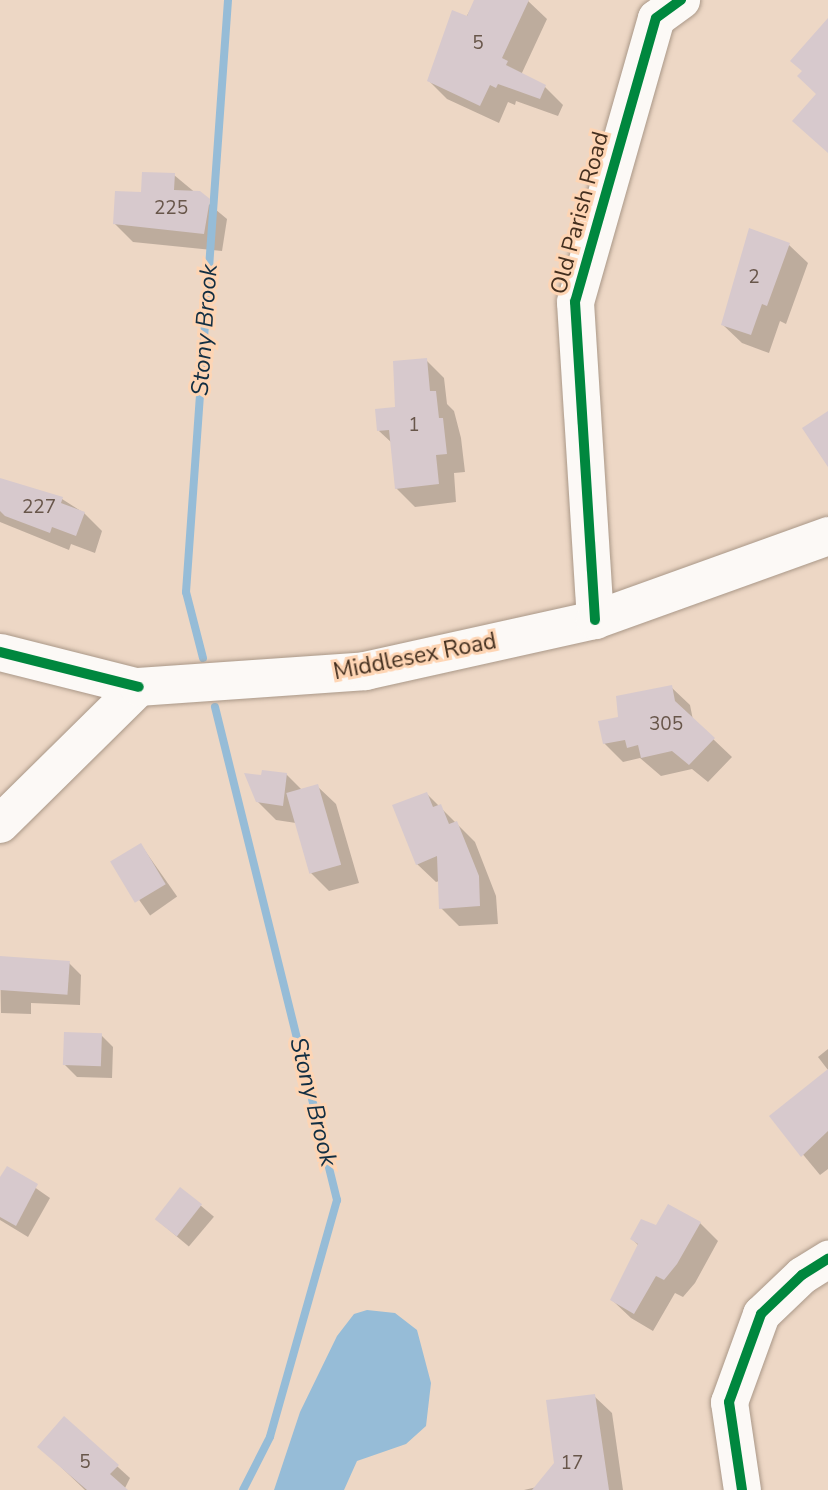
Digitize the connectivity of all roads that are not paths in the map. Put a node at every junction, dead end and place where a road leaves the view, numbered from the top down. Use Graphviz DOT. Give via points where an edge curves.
graph roads {
  1 [pos="681,0"];
  2 [pos="828,536"];
  3 [pos="595,620"];
  4 [pos="0,652"];
  5 [pos="139,687"];
  6 [pos="0,824"];
  7 [pos="828,1259"];
  8 [pos="742,1490"];
  1 -- 3 [label="street, Old Parish Road" via="656,18 575,302"];
  2 -- 3 [label="main road, Middlesex Road"];
  3 -- 5 [label="main road, Middlesex Road" via="365,671"];
  4 -- 5 [label="street"];
  5 -- 6 [label="main road"];
  7 -- 8 [label="street" via="802,1275 761,1314 729,1402"];
}
